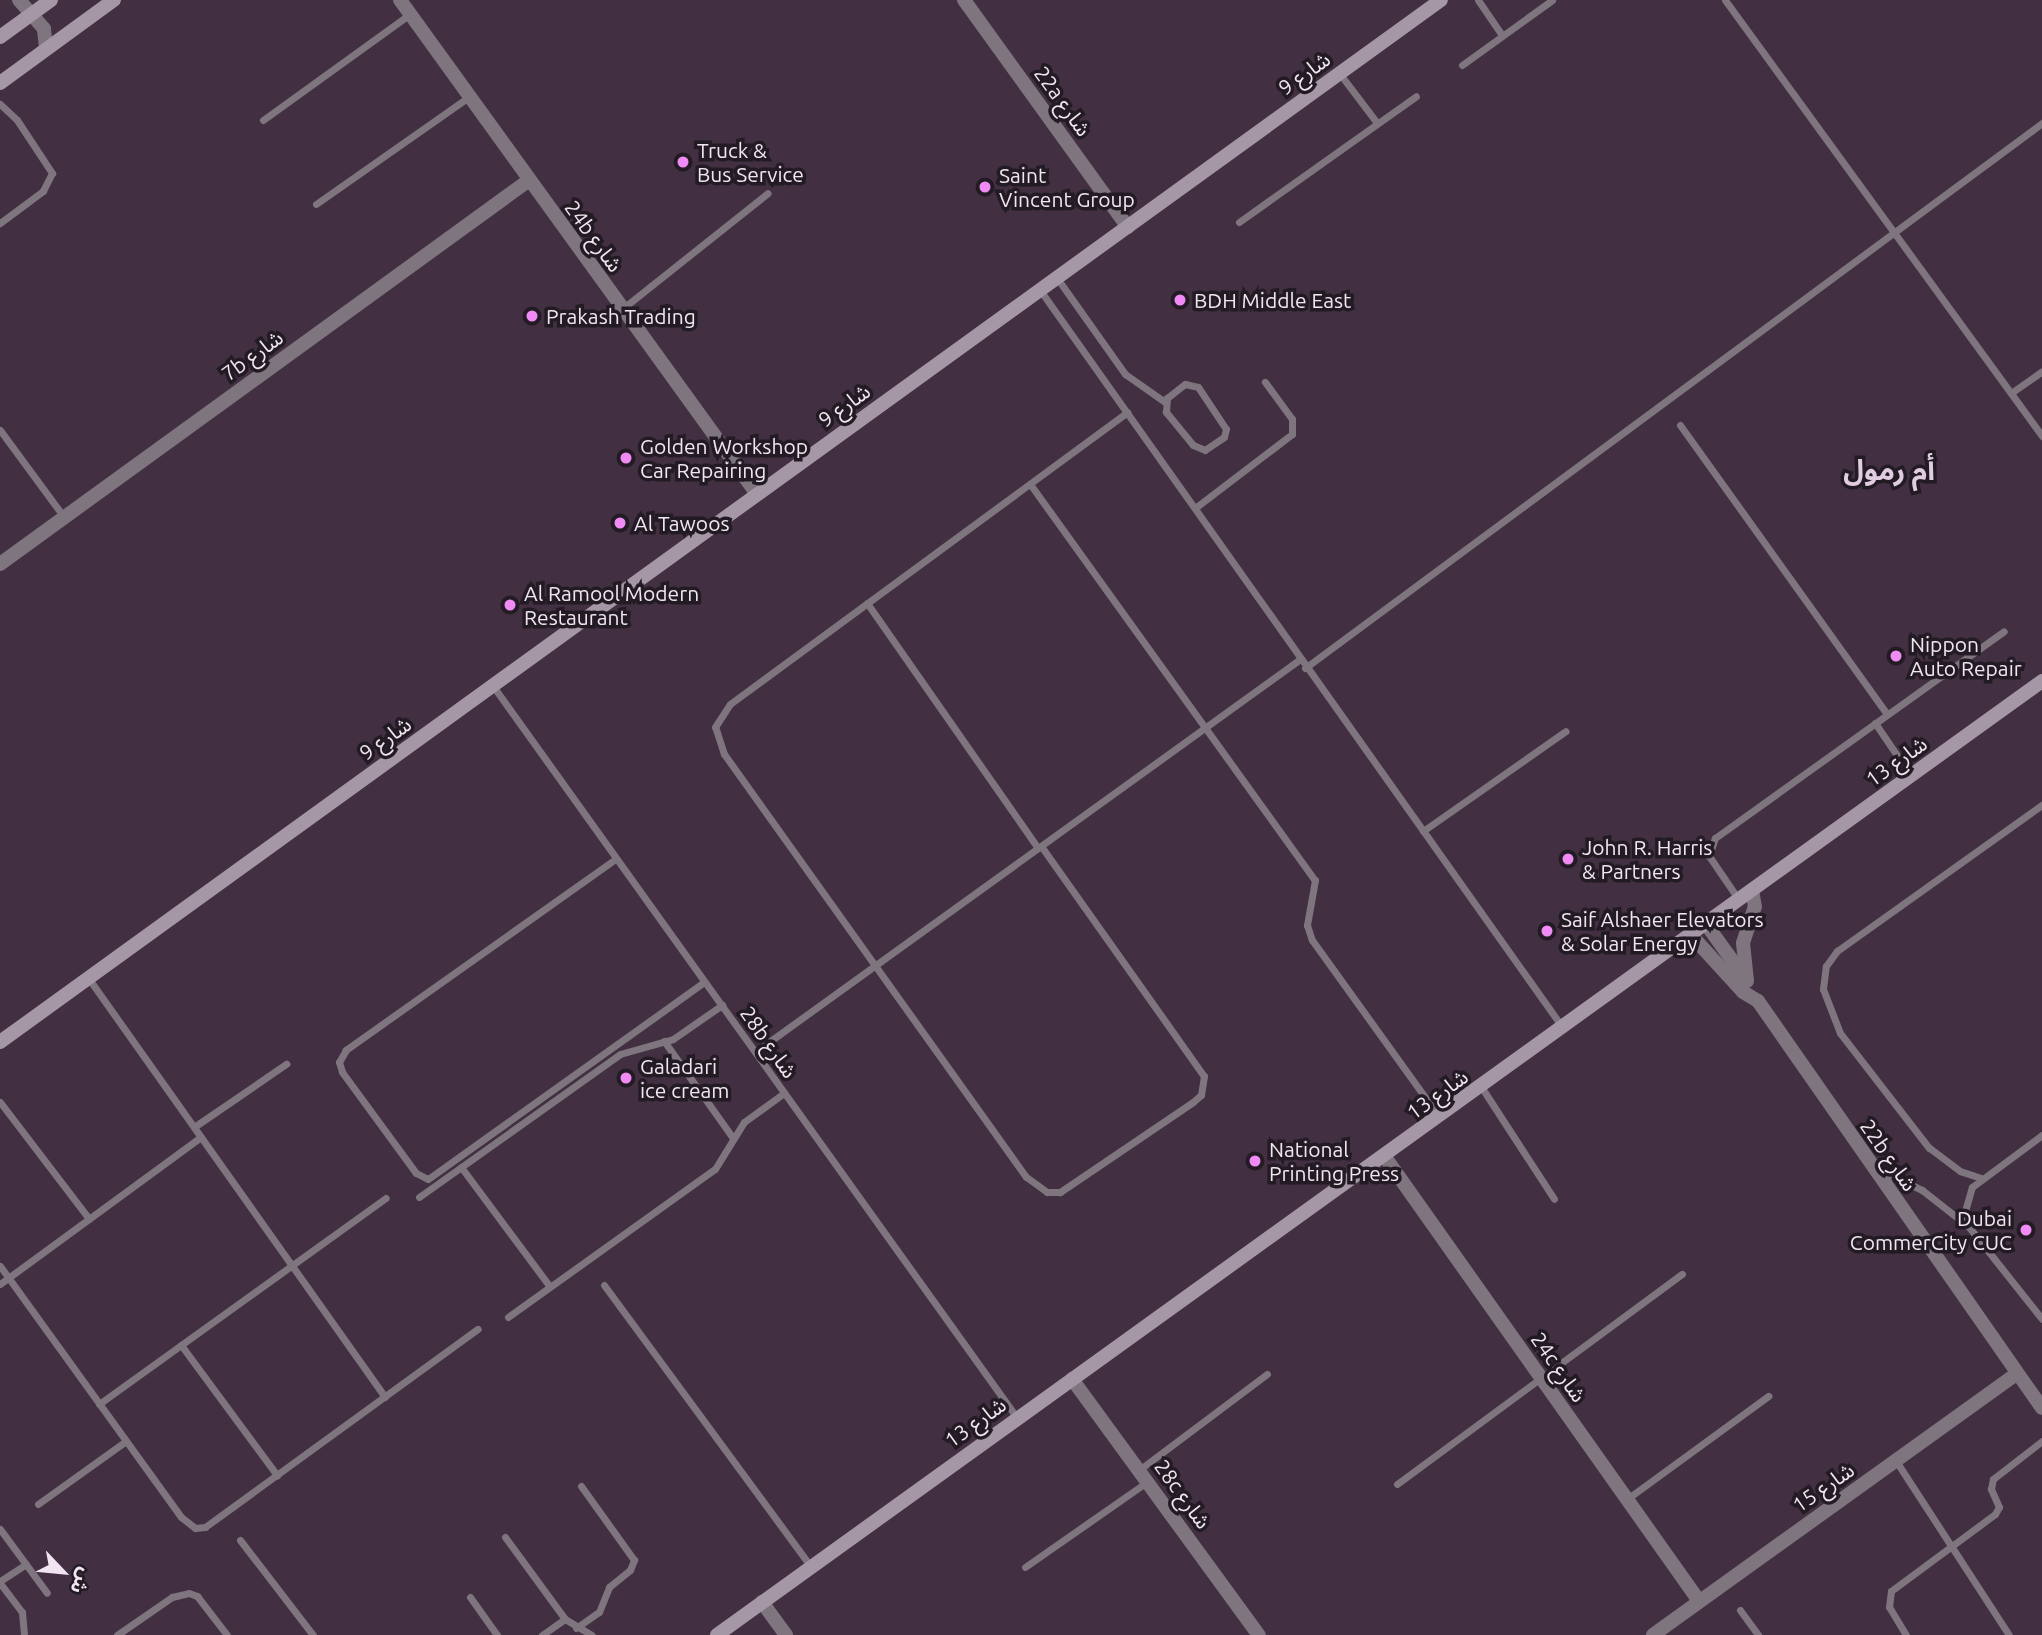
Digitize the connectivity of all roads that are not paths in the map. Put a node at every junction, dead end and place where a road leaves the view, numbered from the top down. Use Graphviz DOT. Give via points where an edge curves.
graph roads {
  1 [pos="19,0"];
  2 [pos="51,0"];
  3 [pos="114,0"];
  4 [pos="400,0"];
  5 [pos="964,0"];
  6 [pos="1441,0"];
  7 [pos="1478,0"];
  8 [pos="1552,0"];
  9 [pos="1725,0"];
  10 [pos="31,14"];
  11 [pos="410,14"];
  12 [pos="1502,35"];
  13 [pos="0,37"];
  14 [pos="46,49"];
  15 [pos="1462,65"];
  16 [pos="1340,74"];
  17 [pos="0,83"];
  18 [pos="1416,96"];
  19 [pos="469,97"];
  20 [pos="0,104"];
  21 [pos="263,120"];
  22 [pos="1377,123"];
  23 [pos="2042,123"];
  24 [pos="528,181"];
  25 [pos="768,193"];
  26 [pos="316,204"];
  27 [pos="1239,222"];
  28 [pos="0,223"];
  29 [pos="1128,227"];
  30 [pos="1894,233"];
  31 [pos="1056,278"];
  32 [pos="1040,290"];
  33 [pos="622,309"];
  34 [pos="2042,371"];
  35 [pos="1265,382"];
  36 [pos="2011,393"];
  37 [pos="1165,402"];
  38 [pos="1127,412"];
  39 [pos="1681,425"];
  40 [pos="0,430"];
  41 [pos="2042,436"];
  42 [pos="1030,484"];
  43 [pos="757,494"];
  44 [pos="1195,508"];
  45 [pos="64,517"];
  46 [pos="0,564"];
  47 [pos="867,603"];
  48 [pos="2004,631"];
  49 [pos="1299,660"];
  50 [pos="1304,668"];
  51 [pos="2042,681"];
  52 [pos="493,686"];
  53 [pos="1887,714"];
  54 [pos="1875,723"];
  55 [pos="1205,728"];
  56 [pos="1566,731"];
  57 [pos="1911,776"];
  58 [pos="2042,805"];
  59 [pos="1423,831"];
  60 [pos="1040,847"];
  61 [pos="614,860"];
  62 [pos="1752,890"];
  63 [pos="1740,900"];
  64 [pos="1706,924"];
  65 [pos="1691,935"];
  66 [pos="875,966"];
  67 [pos="88,978"];
  68 [pos="1747,981"];
  69 [pos="703,983"];
  70 [pos="1758,1000"];
  71 [pos="722,1005"];
  72 [pos="1563,1028"];
  73 [pos="664,1041"];
  74 [pos="0,1042"];
  75 [pos="755,1052"];
  76 [pos="286,1064"];
  77 [pos="1482,1088"];
  78 [pos="784,1093"];
  79 [pos="0,1102"];
  80 [pos="1440,1118"];
  81 [pos="194,1127"];
  82 [pos="2042,1135"];
  83 [pos="201,1137"];
  84 [pos="733,1138"];
  85 [pos="1385,1157"];
  86 [pos="1870,1165"];
  87 [pos="461,1167"];
  88 [pos="1981,1178"];
  89 [pos="419,1197"];
  90 [pos="386,1198"];
  91 [pos="1554,1199"];
  92 [pos="89,1219"];
  93 [pos="1969,1227"];
  94 [pos="0,1266"];
  95 [pos="292,1266"];
  96 [pos="1682,1274"];
  97 [pos="8,1278"];
  98 [pos="0,1284"];
  99 [pos="604,1285"];
  100 [pos="550,1287"];
  101 [pos="508,1317"];
  102 [pos="2042,1319"];
  103 [pos="478,1329"];
  104 [pos="181,1345"];
  105 [pos="2017,1373"];
  106 [pos="1267,1374"];
  107 [pos="1542,1378"];
  108 [pos="1072,1379"];
  109 [pos="1768,1396"];
  110 [pos="385,1397"];
  111 [pos="99,1404"];
  112 [pos="2042,1408"];
  113 [pos="1017,1418"];
  114 [pos="126,1441"];
  115 [pos="2042,1441"];
  116 [pos="1896,1461"];
  117 [pos="277,1475"];
  118 [pos="1143,1475"];
  119 [pos="1398,1484"];
  120 [pos="580,1486"];
  121 [pos="1627,1499"];
  122 [pos="38,1504"];
  123 [pos="0,1529"];
  124 [pos="505,1537"];
  125 [pos="240,1539"];
  126 [pos="1951,1546"];
  127 [pos="26,1564"];
  128 [pos="811,1567"];
  129 [pos="1025,1567"];
  130 [pos="0,1582"];
  131 [pos="47,1593"];
  132 [pos="470,1597"];
  133 [pos="1699,1601"];
  134 [pos="762,1602"];
  135 [pos="1740,1610"];
  136 [pos="565,1619"];
  137 [pos="581,1631"];
  138 [pos="24,1635"];
  139 [pos="117,1635"];
  140 [pos="227,1635"];
  141 [pos="313,1635"];
  142 [pos="496,1635"];
  143 [pos="542,1635"];
  144 [pos="592,1635"];
  145 [pos="717,1635"];
  146 [pos="786,1635"];
  147 [pos="1259,1635"];
  148 [pos="1653,1635"];
  149 [pos="1758,1635"];
  150 [pos="1906,1635"];
  151 [pos="2009,1635"];
  1 -- 10 [label="street"];
  2 -- 10 [label="street"];
  3 -- 14 [label="street"];
  4 -- 11 [label="street, 24b شارع"];
  5 -- 29 [label="street, 22a شارع"];
  6 -- 16 [label="street, شارع 9"];
  7 -- 12 [label="lane"];
  8 -- 12 [label="lane"];
  9 -- 30 [label="lane"];
  10 -- 13 [label="street"];
  10 -- 14 [label="street" via="44,29"];
  11 -- 19 [label="street, 24b شارع"];
  11 -- 21 [label="lane"];
  12 -- 15 [label="lane"];
  14 -- 17 [label="street"];
  16 -- 22 [label="lane"];
  16 -- 29 [label="street, شارع 9"];
  18 -- 22 [label="lane"];
  19 -- 24 [label="street, 24b شارع"];
  19 -- 26 [label="lane"];
  20 -- 28 [label="lane" via="17,120 52,173 43,191"];
  22 -- 27 [label="lane"];
  23 -- 30 [label="lane"];
  24 -- 33 [label="street, 24b شارع"];
  24 -- 45 [label="street, 7b شارع"];
  25 -- 33 [label="lane"];
  29 -- 31 [label="street, شارع 9"];
  30 -- 36 [label="lane"];
  30 -- 50 [label="lane"];
  31 -- 32 [label="street, شارع 9"];
  31 -- 37 [label="lane" via="1125,374"];
  32 -- 38 [label="lane"];
  32 -- 43 [label="street, شارع 9"];
  33 -- 43 [label="street, 24b شارع"];
  34 -- 36 [label="lane"];
  35 -- 44 [label="lane" via="1292,419 1292,433"];
  36 -- 41 [label="lane"];
  37 -- 37 [label="lane" via="1166,412 1196,448 1205,450 1224,437 1224,425 1194,384 1185,384"];
  38 -- 42 [label="lane"];
  38 -- 44 [label="lane"];
  39 -- 53 [label="lane"];
  40 -- 45 [label="lane"];
  42 -- 47 [label="lane"];
  42 -- 55 [label="lane"];
  43 -- 52 [label="street, شارع 9"];
  44 -- 49 [label="lane"];
  45 -- 46 [label="street, 7b شارع"];
  47 -- 60 [label="lane"];
  47 -- 66 [label="lane" via="730,704 715,727 724,754"];
  48 -- 53 [label="lane"];
  49 -- 50 [label="lane"];
  49 -- 55 [label="lane"];
  50 -- 59 [label="lane"];
  51 -- 57 [label="street, شارع 13"];
  52 -- 61 [label="lane, 28b شارع"];
  52 -- 67 [label="street, شارع 9"];
  53 -- 54 [label="lane"];
  54 -- 57 [label="lane"];
  54 -- 63 [label="lane" via="1710,843 1709,856"];
  55 -- 60 [label="lane"];
  55 -- 80 [label="lane" via="1315,880 1307,925 1312,940"];
  56 -- 59 [label="lane"];
  57 -- 62 [label="street, شارع 13"];
  58 -- 88 [label="lane" via="1837,951 1826,967 1823,989 1840,1033 1928,1148 1960,1171"];
  59 -- 72 [label="lane"];
  60 -- 66 [label="lane"];
  60 -- 66 [label="lane" via="1199,1066 1205,1086 1193,1102 1072,1188 1047,1192 1026,1177"];
  61 -- 69 [label="lane, 28b شارع"];
  61 -- 69 [label="lane" via="346,1050 339,1062 342,1072 416,1173 428,1179"];
  62 -- 63 [label="street, شارع 13"];
  62 -- 68 [label="street" via="1755,908 1743,943"];
  63 -- 64 [label="street, شارع 13"];
  64 -- 65 [label="street, شارع 13"];
  64 -- 68 [label="street"];
  65 -- 70 [label="street, 22b شارع" via="1743,992"];
  65 -- 72 [label="street, شارع 13"];
  66 -- 75 [label="lane"];
  67 -- 74 [label="street, شارع 9"];
  67 -- 81 [label="lane"];
  68 -- 70 [label="street"];
  69 -- 71 [label="lane, 28b شارع"];
  70 -- 86 [label="street, 22b شارع"];
  71 -- 73 [label="lane"];
  71 -- 75 [label="lane, 28b شارع"];
  72 -- 77 [label="street, شارع 13"];
  73 -- 84 [label="lane"];
  73 -- 87 [label="lane" via="620,1054"];
  75 -- 78 [label="lane, 28b شارع"];
  76 -- 81 [label="lane"];
  77 -- 80 [label="street, شارع 13"];
  77 -- 91 [label="lane"];
  78 -- 84 [label="lane" via="744,1122"];
  78 -- 113 [label="lane, 28b شارع"];
  79 -- 92 [label="lane"];
  80 -- 85 [label="street, شارع 13"];
  81 -- 83 [label="lane"];
  82 -- 88 [label="lane"];
  83 -- 92 [label="lane"];
  83 -- 95 [label="lane"];
  84 -- 100 [label="lane" via="715,1169"];
  85 -- 107 [label="street, 24c شارع"];
  85 -- 108 [label="street, شارع 13"];
  86 -- 93 [label="lane" via="1922,1190"];
  86 -- 105 [label="street, 22b شارع"];
  87 -- 89 [label="lane"];
  87 -- 100 [label="lane"];
  88 -- 93 [label="lane" via="1966,1198"];
  90 -- 95 [label="lane"];
  92 -- 97 [label="lane"];
  93 -- 102 [label="lane"];
  94 -- 97 [label="lane"];
  95 -- 104 [label="lane"];
  95 -- 110 [label="lane"];
  96 -- 107 [label="lane"];
  97 -- 98 [label="lane"];
  97 -- 111 [label="lane"];
  99 -- 128 [label="lane"];
  100 -- 101 [label="lane"];
  103 -- 110 [label="lane"];
  104 -- 111 [label="lane"];
  104 -- 117 [label="lane"];
  105 -- 112 [label="street, 22b شارع"];
  105 -- 116 [label="street, شارع 15"];
  106 -- 118 [label="lane"];
  107 -- 119 [label="lane"];
  107 -- 121 [label="street, 24c شارع"];
  108 -- 113 [label="street, شارع 13"];
  108 -- 118 [label="street, 28c شارع"];
  109 -- 121 [label="lane"];
  110 -- 117 [label="lane"];
  111 -- 114 [label="lane"];
  113 -- 128 [label="street, شارع 13"];
  114 -- 117 [label="lane" via="181,1517 195,1528 205,1527"];
  114 -- 122 [label="lane"];
  115 -- 126 [label="lane" via="1993,1479 1998,1511"];
  116 -- 126 [label="lane"];
  116 -- 133 [label="street, شارع 15"];
  118 -- 129 [label="lane"];
  118 -- 147 [label="street, 28c شارع"];
  120 -- 137 [label="lane" via="634,1560"];
  121 -- 133 [label="street, 24c شارع"];
  123 -- 127 [label="lane"];
  124 -- 136 [label="lane"];
  125 -- 141 [label="lane"];
  126 -- 150 [label="lane" via="1891,1591 1889,1607"];
  126 -- 151 [label="lane"];
  127 -- 130 [label="lane"];
  127 -- 131 [label="lane"];
  128 -- 134 [label="street, شارع 13"];
  130 -- 138 [label="lane" via="26,1620"];
  132 -- 142 [label="lane"];
  133 -- 148 [label="street, شارع 15"];
  134 -- 145 [label="street, شارع 13"];
  134 -- 146 [label="street"];
  135 -- 149 [label="lane"];
  136 -- 137 [label="lane"];
  136 -- 143 [label="lane"];
  137 -- 144 [label="lane"];
  139 -- 140 [label="lane" via="180,1593 197,1596"];
}
